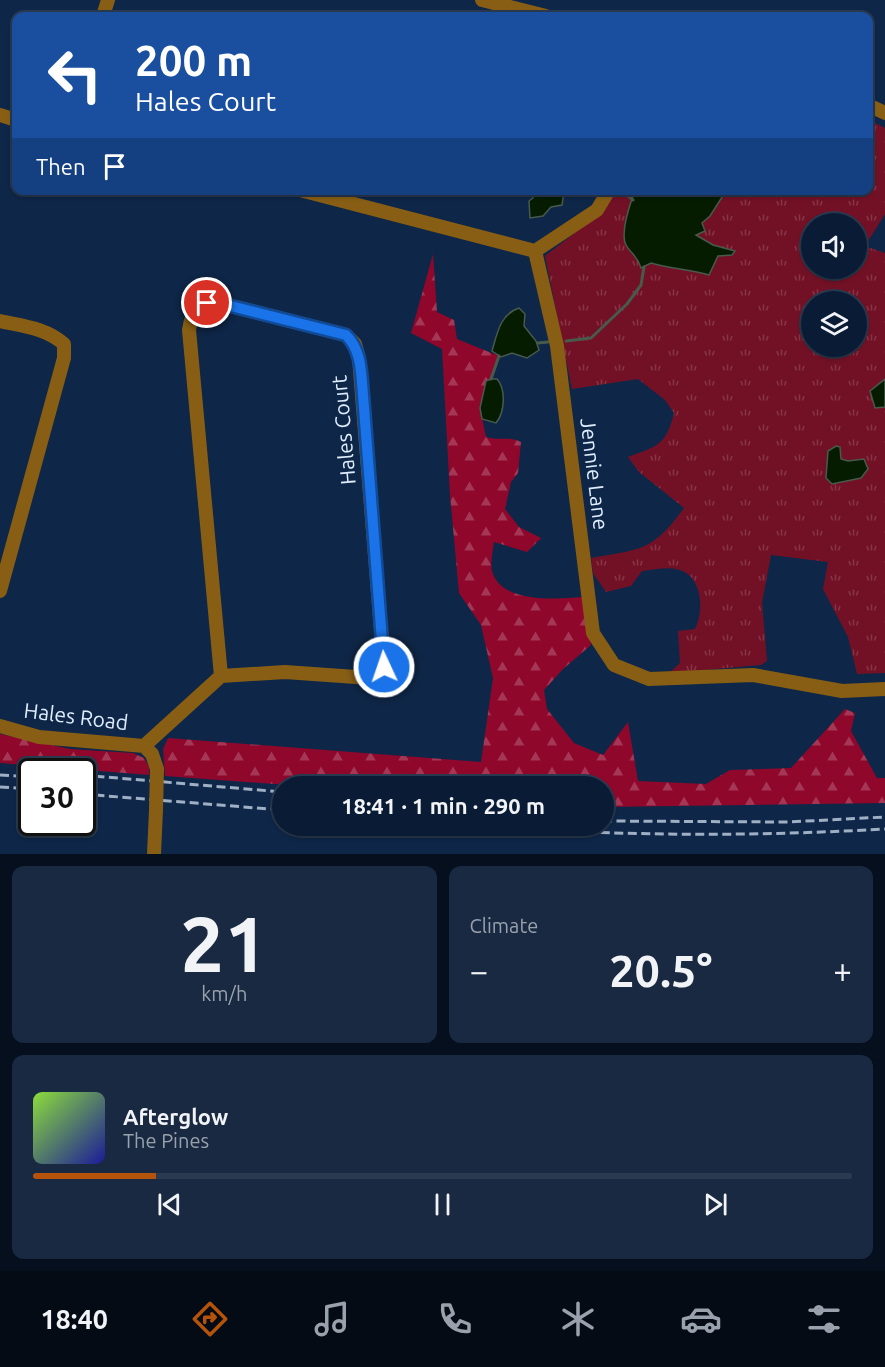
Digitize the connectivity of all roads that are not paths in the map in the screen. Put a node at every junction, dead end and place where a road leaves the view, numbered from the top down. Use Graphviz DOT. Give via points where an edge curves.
graph roads {
  1 [pos="482,0"];
  2 [pos="530,12"];
  3 [pos="319,195"];
  4 [pos="606,195"];
  5 [pos="535,251"];
  6 [pos="0,321"];
  7 [pos="0,591"];
  8 [pos="221,676"];
  9 [pos="885,689"];
  10 [pos="0,726"];
  11 [pos="144,746"];
  12 [pos="155,848"];
  1 -- 2 [label="street"];
  3 -- 5 [label="street"];
  4 -- 5 [label="street" via="597,210"];
  5 -- 9 [label="street, Jennie Lane" via="557,346 593,633 614,665 649,679 753,675 842,691"];
  6 -- 7 [label="street" via="55,335 64,344 64,358"];
  8 -- 8 [label="street, Hales Court" via="285,672 369,678 380,676 384,667 355,344 346,335 207,303 197,308 189,330"];
  8 -- 11 [label="street"];
  10 -- 11 [label="street, Hales Road" via="39,737"];
  11 -- 12 [label="street, Hales Road, bridge" via="155,759 157,769"];
}
